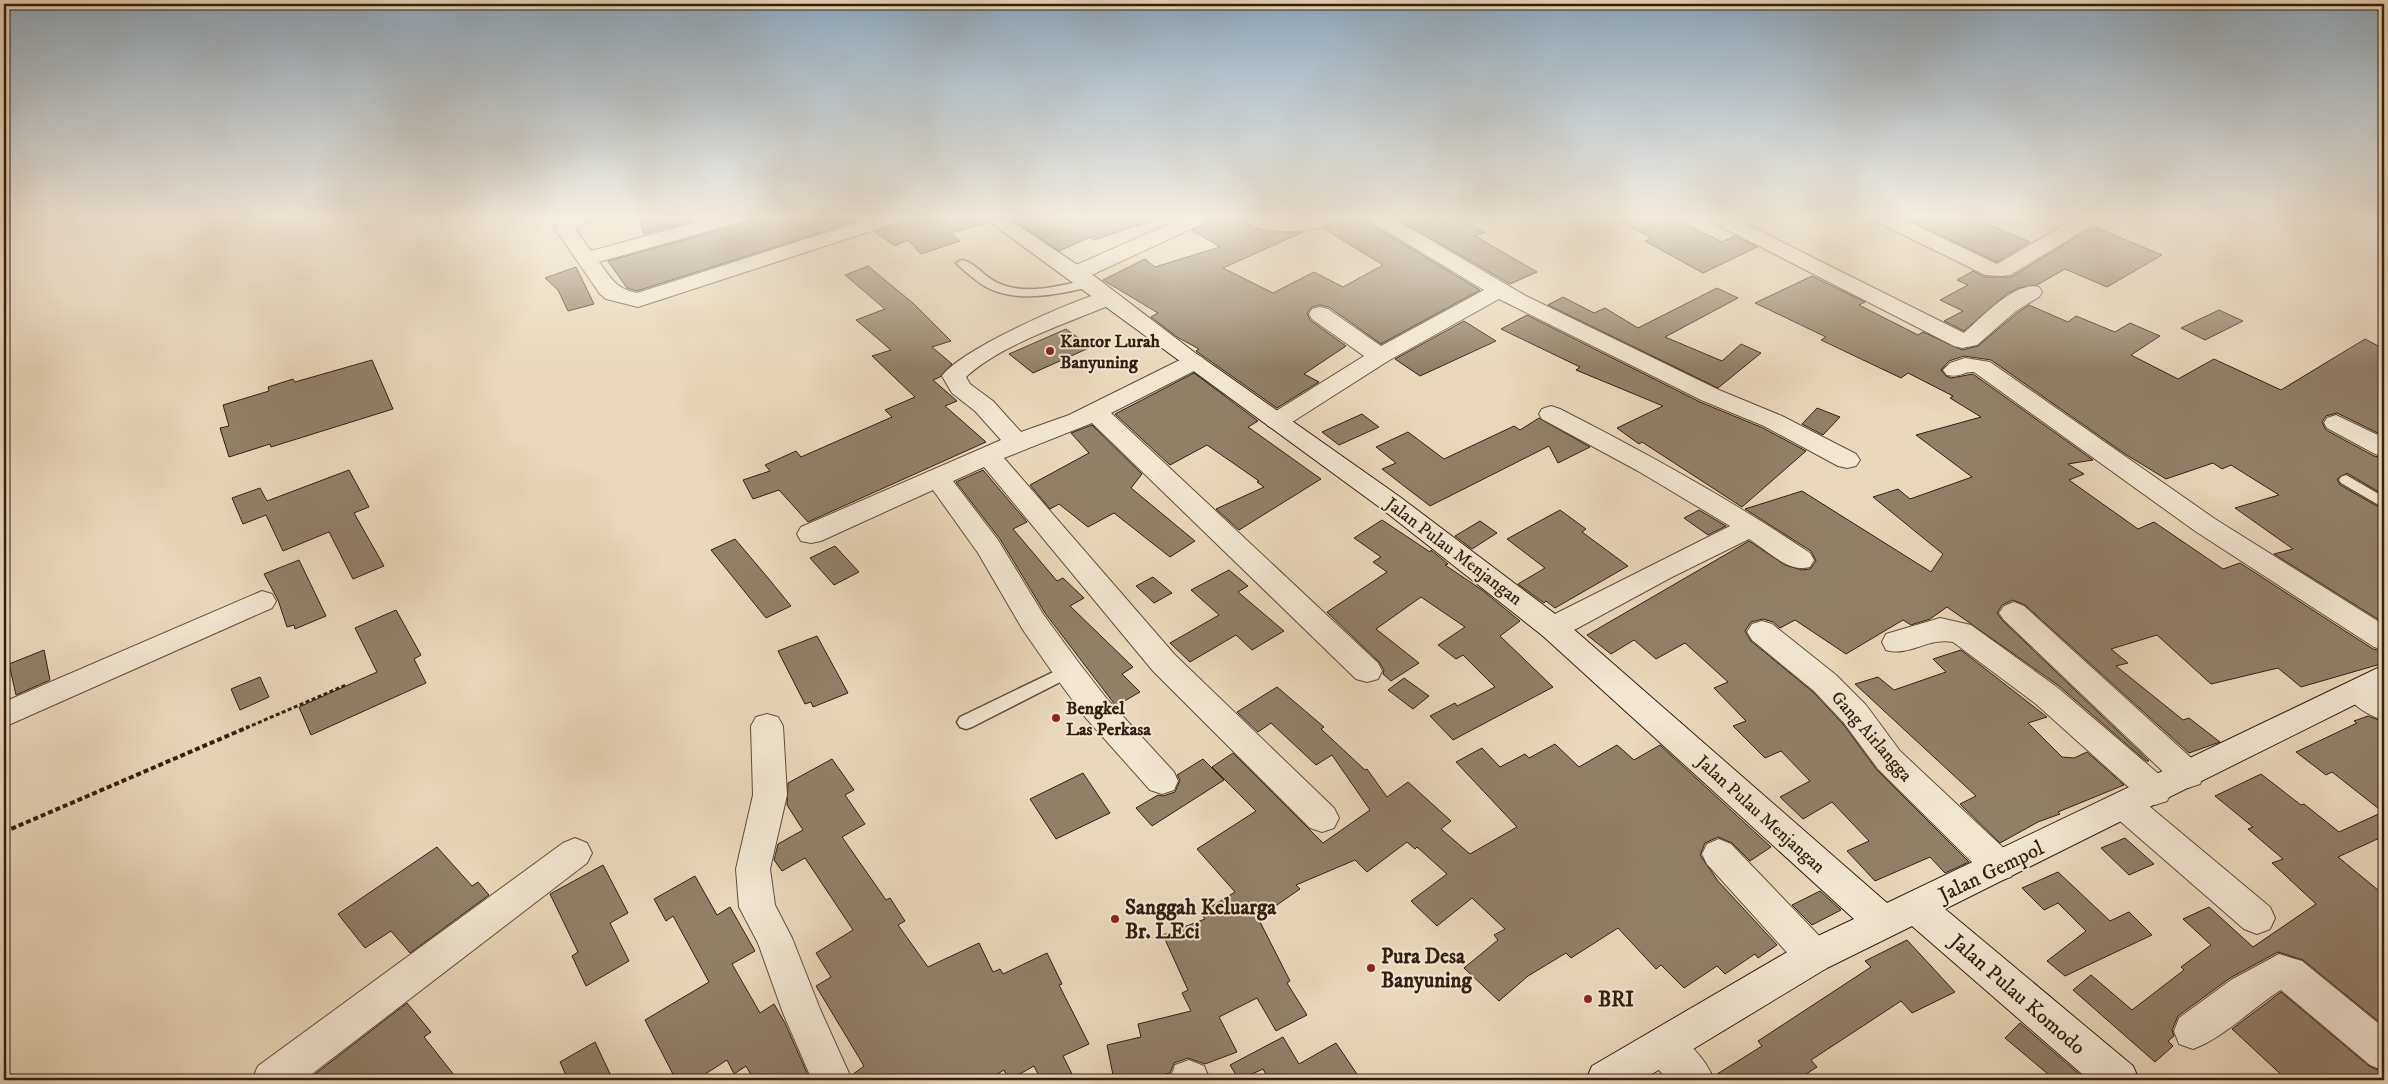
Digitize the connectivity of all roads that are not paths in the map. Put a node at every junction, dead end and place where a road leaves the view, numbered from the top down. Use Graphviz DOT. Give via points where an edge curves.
graph roads {
  1 [pos="593,268"];
  2 [pos="743,268"];
  3 [pos="968,268"];
  4 [pos="1065,268"];
  5 [pos="1118,268"];
  6 [pos="1462,268"];
  7 [pos="1817,268"];
  8 [pos="1984,268"];
  9 [pos="2006,268"];
  10 [pos="1090,285"];
  11 [pos="1500,290"];
  12 [pos="2031,292"];
  13 [pos="1320,314"];
  14 [pos="1380,356"];
  15 [pos="1194,362"];
  16 [pos="1955,370"];
  17 [pos="1095,412"];
  18 [pos="1550,414"];
  19 [pos="1277,421"];
  20 [pos="2336,423"];
  21 [pos="1017,443"];
  22 [pos="2384,448"];
  23 [pos="989,457"];
  24 [pos="1847,460"];
  25 [pos="938,479"];
  26 [pos="2346,480"];
  27 [pos="2384,504"];
  28 [pos="1752,526"];
  29 [pos="811,534"];
  30 [pos="1800,560"];
  31 [pos="262,601"];
  32 [pos="2014,613"];
  33 [pos="1554,628"];
  34 [pos="1762,632"];
  35 [pos="2384,639"];
  36 [pos="1897,642"];
  37 [pos="1367,670"];
  38 [pos="1068,671"];
  39 [pos="2376,692"];
  40 [pos="4,715"];
  41 [pos="966,722"];
  42 [pos="767,726"];
  43 [pos="2188,775"];
  44 [pos="1162,781"];
  45 [pos="2140,798"];
  46 [pos="1322,818"];
  47 [pos="574,853"];
  48 [pos="1719,854"];
  49 [pos="2000,866"];
  50 [pos="1916,907"];
  51 [pos="2258,918"];
  52 [pos="1884,923"];
  53 [pos="1814,956"];
  54 [pos="2193,1031"];
  55 [pos="1663,1046"];
  56 [pos="2384,1052"];
  57 [pos="272,1080"];
  58 [pos="832,1080"];
  59 [pos="1606,1080"];
  60 [pos="1694,1080"];
  61 [pos="2119,1080"];
  1 -- 2 [label="street" via="614,294 638,300"];
  3 -- 10 [label="lane" via="1000,288 1036,291"];
  4 -- 10 [label="street, Jalan Pulau Menjangan"];
  5 -- 10 [label="street"];
  6 -- 11 [label="street"];
  7 -- 12 [label="street" via="1962,341 1968,340 2008,306"];
  8 -- 9 [label="street"];
  10 -- 15 [label="street, Jalan Pulau Menjangan"];
  10 -- 21 [label="street" via="958,370 954,376 960,388 984,406"];
  11 -- 14 [label="street"];
  11 -- 24 [label="street"];
  13 -- 14 [label="street"];
  14 -- 19 [label="street"];
  15 -- 17 [label="street"];
  15 -- 19 [label="street, Jalan Pulau Menjangan"];
  16 -- 35 [label="street" via="1962,365 1982,367 2205,525"];
  17 -- 21 [label="street"];
  17 -- 37 [label="street"];
  18 -- 28 [label="street" via="1650,466"];
  19 -- 33 [label="street, Jalan Pulau Menjangan" via="1391,503"];
  20 -- 22 [label="street"];
  21 -- 23 [label="street"];
  23 -- 25 [label="street"];
  23 -- 46 [label="street" via="1164,663"];
  25 -- 29 [label="street"];
  25 -- 38 [label="street" via="988,547 1033,622"];
  26 -- 27 [label="lane"];
  28 -- 30 [label="street"];
  28 -- 33 [label="street"];
  31 -- 40 [label="street"];
  32 -- 43 [label="street"];
  33 -- 52 [label="street, Jalan Pulau Menjangan"];
  34 -- 49 [label="street, Gang Airlangga" via="1825,683 1855,714 1888,760"];
  36 -- 45 [label="street" via="1940,629 1961,633 2041,690"];
  38 -- 41 [label="lane"];
  38 -- 44 [label="street" via="1096,708"];
  39 -- 43 [label="street, Jalan Gempol"];
  42 -- 58 [label="street" via="770,795 754,869 757,906 774,938"];
  43 -- 45 [label="street, Jalan Gempol"];
  45 -- 49 [label="street, Jalan Gempol"];
  45 -- 51 [label="street"];
  47 -- 57 [label="street"];
  48 -- 53 [label="street"];
  49 -- 50 [label="street, Jalan Gempol"];
  50 -- 52 [label="street, Jalan Gempol"];
  50 -- 61 [label="street, Jalan Pulau Komodo"];
  52 -- 53 [label="street, Jalan Gempol"];
  53 -- 55 [label="street, Jalan Gempol"];
  54 -- 56 [label="street" via="2278,971 2289,973"];
  55 -- 59 [label="street, Jalan Gempol"];
  55 -- 60 [label="street"];
}
